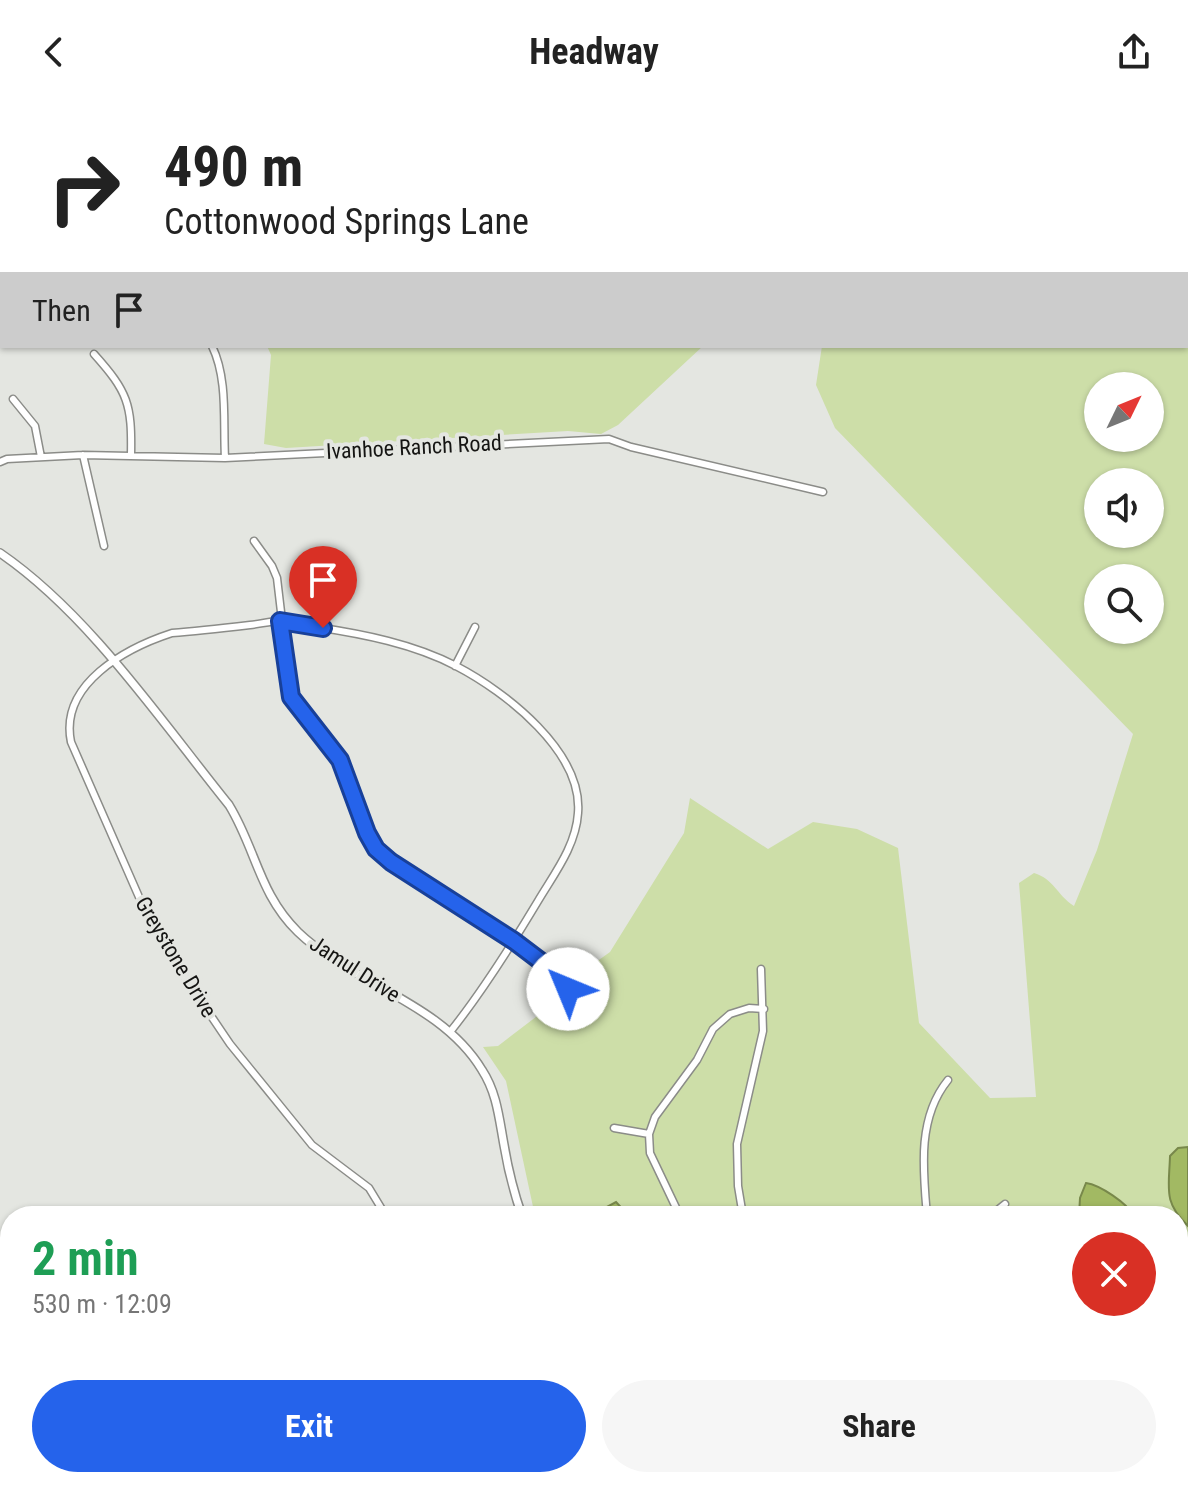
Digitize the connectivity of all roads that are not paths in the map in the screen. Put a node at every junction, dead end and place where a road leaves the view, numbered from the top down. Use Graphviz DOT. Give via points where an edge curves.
graph roads {
  1 [pos="213,348"];
  2 [pos="94,354"];
  3 [pos="13,399"];
  4 [pos="83,455"];
  5 [pos="131,455"];
  6 [pos="41,457"];
  7 [pos="225,458"];
  8 [pos="0,462"];
  9 [pos="823,492"];
  10 [pos="254,541"];
  11 [pos="104,546"];
  12 [pos="0,553"];
  13 [pos="280,621"];
  14 [pos="475,627"];
  15 [pos="114,662"];
  16 [pos="455,666"];
  17 [pos="514,941"];
  18 [pos="761,969"];
  19 [pos="568,989"];
  20 [pos="764,1009"];
  21 [pos="450,1032"];
  22 [pos="948,1080"];
  23 [pos="614,1128"];
  24 [pos="649,1134"];
  25 [pos="1005,1204"];
  26 [pos="380,1206"];
  27 [pos="519,1206"];
  28 [pos="675,1206"];
  29 [pos="742,1206"];
  30 [pos="926,1206"];
  31 [pos="1002,1206"];
  1 -- 7 [label="street" via="221,377"];
  2 -- 5 [label="street" via="116,379 128,404"];
  3 -- 6 [label="street" via="35,426"];
  4 -- 5 [label="street, Ivanhoe Ranch Road"];
  4 -- 6 [label="street, Ivanhoe Ranch Road"];
  4 -- 11 [label="street"];
  5 -- 7 [label="street, Ivanhoe Ranch Road"];
  6 -- 8 [label="street, Ivanhoe Ranch Road"];
  7 -- 9 [label="street, Ivanhoe Ranch Road" via="609,439"];
  10 -- 13 [label="street" via="277,578"];
  12 -- 15 [label="street, Jamul Drive" via="46,589"];
  13 -- 15 [label="street, Greystone Drive" via="172,633"];
  13 -- 16 [label="street, Greystone Drive" via="382,640"];
  13 -- 17 [label="street" via="291,697 340,760 372,844 391,862"];
  14 -- 16 [label="street"];
  15 -- 21 [label="street, Jamul Drive" via="229,805 266,891 287,921 314,945"];
  15 -- 26 [label="street, Greystone Drive" via="77,696 69,735 137,893 182,973 238,1053 312,1145 369,1188"];
  16 -- 17 [label="street, Greystone Drive" via="490,688 554,745 577,788 571,843"];
  17 -- 19 [label="street"];
  17 -- 21 [label="street, Greystone Drive"];
  18 -- 20 [label="street"];
  20 -- 24 [label="street" via="730,1014 713,1029"];
  20 -- 29 [label="street" via="738,1131"];
  21 -- 27 [label="street, Jamul Drive" via="492,1088"];
  22 -- 30 [label="street" via="926,1128"];
  23 -- 24 [label="street"];
  24 -- 28 [label="street" via="656,1170"];
  25 -- 31 [label="street"];
}
